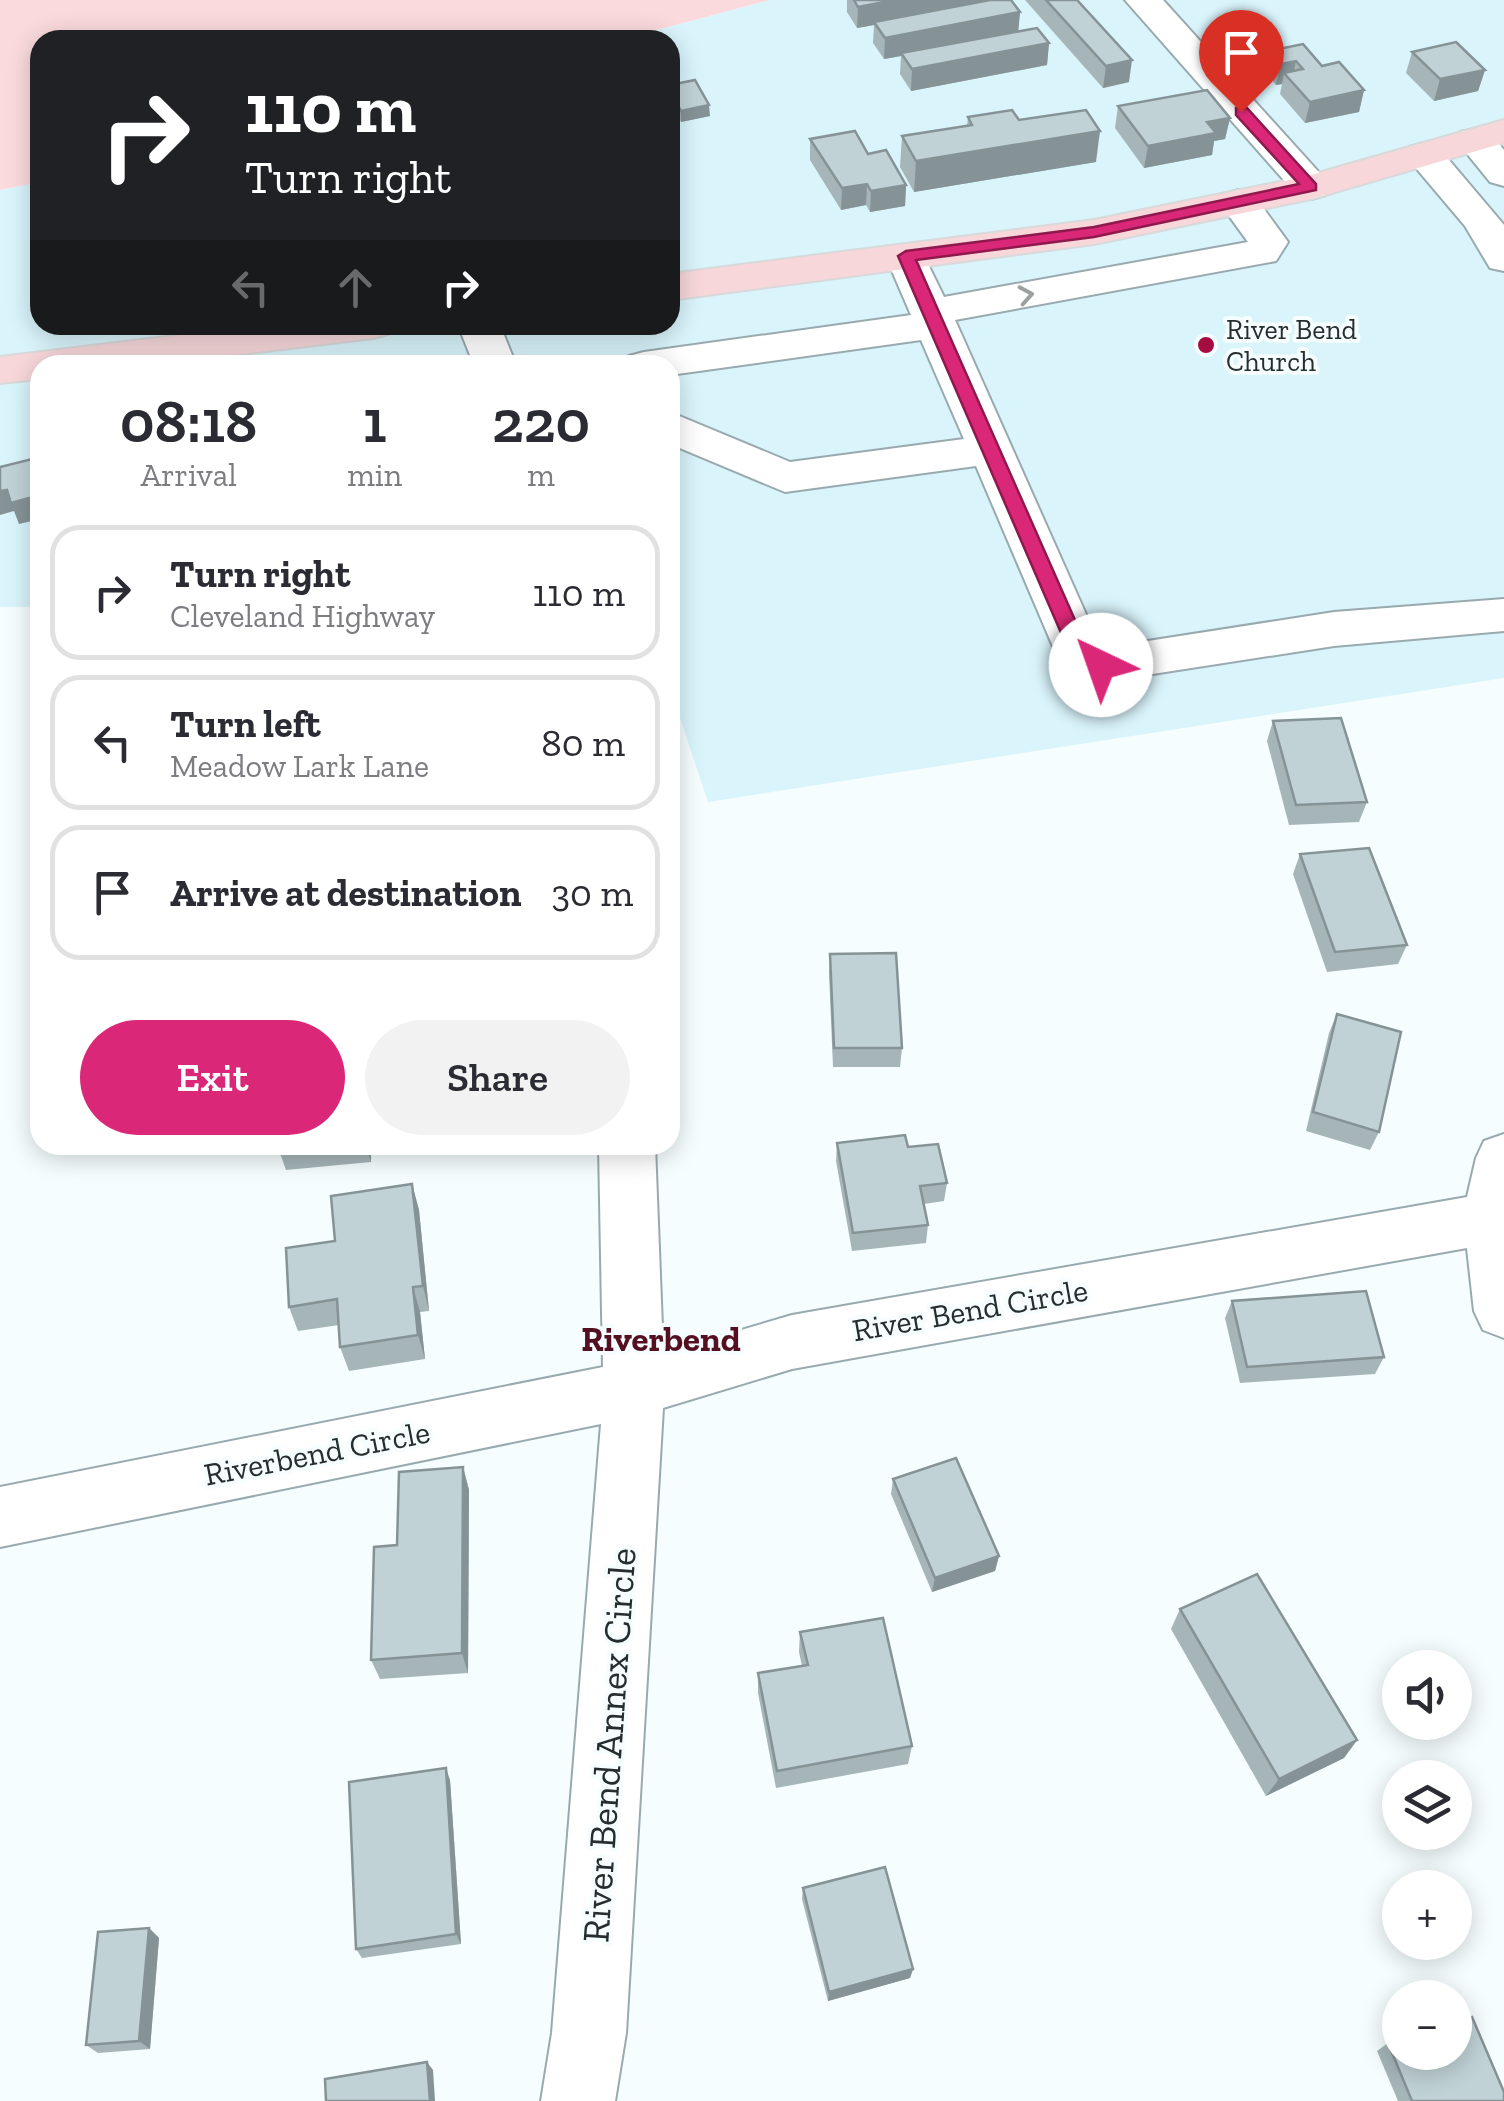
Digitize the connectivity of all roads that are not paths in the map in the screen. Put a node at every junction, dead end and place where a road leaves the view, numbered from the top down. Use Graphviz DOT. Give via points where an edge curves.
graph roads {
  1 [pos="1143,0"];
  2 [pos="1490,136"];
  3 [pos="1424,155"];
  4 [pos="1504,174"];
  5 [pos="1310,187"];
  6 [pos="1239,202"];
  7 [pos="906,256"];
  8 [pos="1504,259"];
  9 [pos="680,286"];
  10 [pos="933,318"];
  11 [pos="289,335"];
  12 [pos="124,355"];
  13 [pos="680,359"];
  14 [pos="30,366"];
  15 [pos="0,370"];
  16 [pos="680,431"];
  17 [pos="991,450"];
  18 [pos="1504,614"];
  19 [pos="627,1155"];
  20 [pos="1504,1158"];
  21 [pos="1492,1218"];
  22 [pos="1504,1311"];
  23 [pos="634,1389"];
  24 [pos="0,1516"];
  25 [pos="578,2101"];
  1 -- 5 [label="street"];
  2 -- 3 [label="main road"];
  2 -- 4 [label="street"];
  3 -- 5 [label="main road"];
  3 -- 8 [label="street" via="1482,221"];
  5 -- 6 [label="main road"];
  6 -- 7 [label="main road" via="1094,232"];
  10 -- 6 [label="street, one-way" via="1262,252 1268,242"];
  7 -- 9 [label="main road"];
  7 -- 10 [label="street"];
  10 -- 13 [label="street"];
  10 -- 17 [label="street"];
  11 -- 12 [label="main road"];
  14 -- 15 [label="main road"];
  16 -- 17 [label="street" via="785,477"];
  17 -- 18 [label="street" via="1078,649 1101,665 1334,629"];
  19 -- 23 [label="street"];
  20 -- 21 [label="street"];
  21 -- 22 [label="street"];
  21 -- 23 [label="street, River Bend Circle" via="792,1342"];
  23 -- 24 [label="street, Riverbend Circle"];
  23 -- 25 [label="street, River Bend Annex Circle" via="589,2033"];
}
